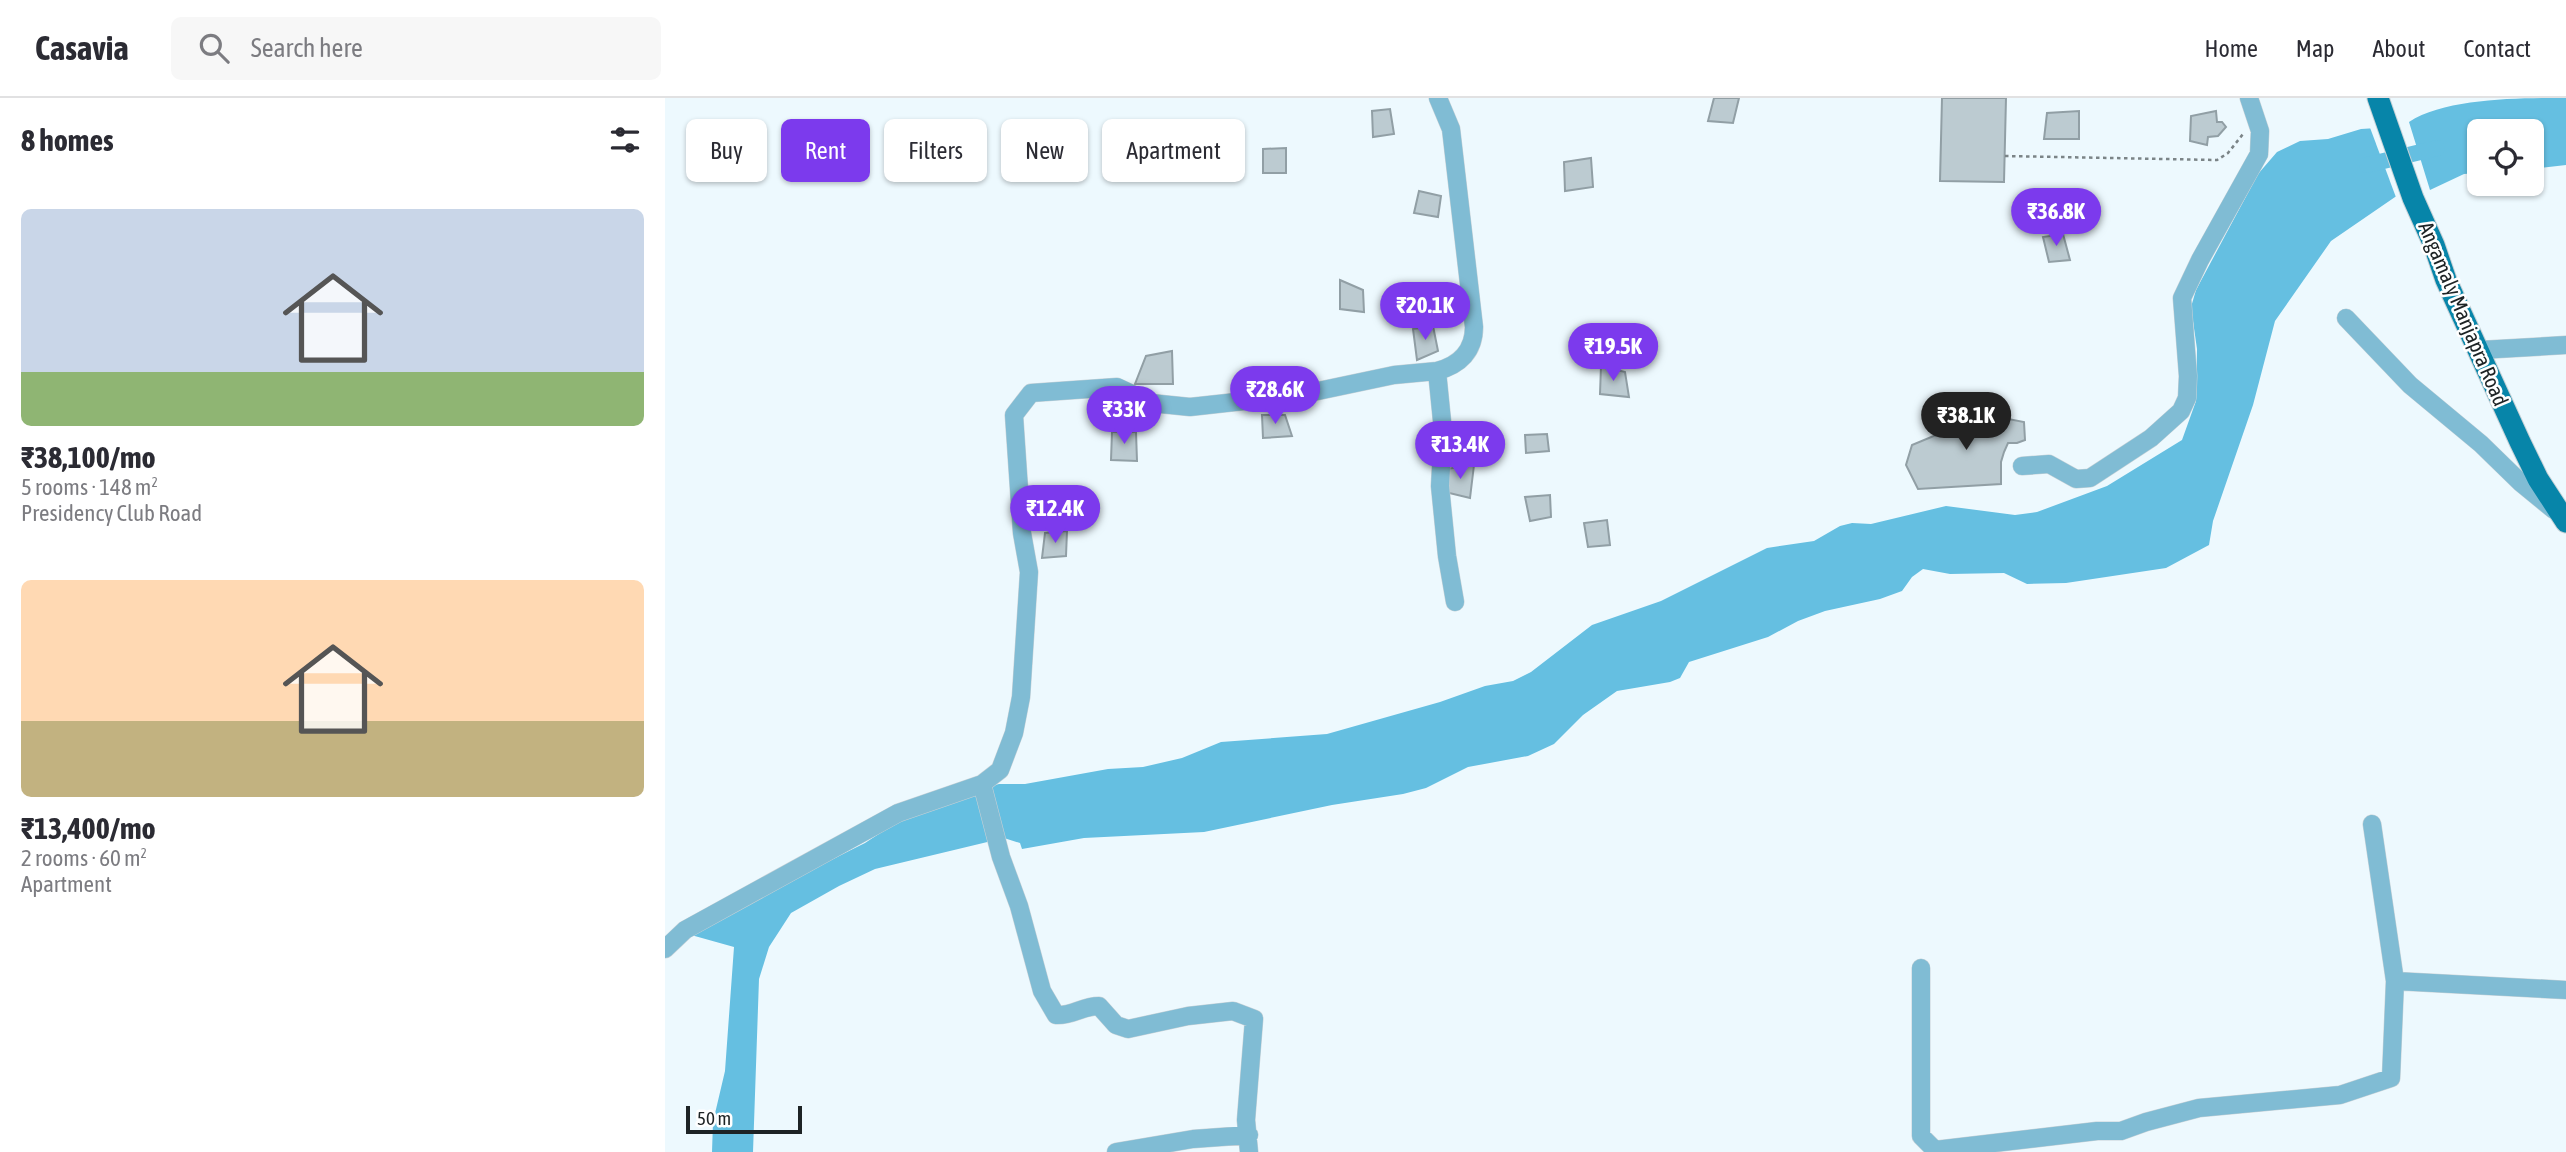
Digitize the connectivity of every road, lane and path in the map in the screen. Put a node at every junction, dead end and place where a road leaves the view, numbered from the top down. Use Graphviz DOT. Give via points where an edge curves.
graph roads {
  1 [pos="1438,98"];
  2 [pos="2378,98"];
  3 [pos="2252,103"];
  4 [pos="2005,156"];
  5 [pos="2346,318"];
  6 [pos="2566,345"];
  7 [pos="2480,350"];
  8 [pos="1437,371"];
  9 [pos="2022,466"];
  10 [pos="2564,519"];
  11 [pos="1455,602"];
  12 [pos="982,784"];
  13 [pos="2372,824"];
  14 [pos="665,949"];
  15 [pos="1921,968"];
  16 [pos="2395,981"];
  17 [pos="2566,990"];
  18 [pos="1249,1144"];
  19 [pos="2033,1145"];
  20 [pos="1116,1152"];
  1 -- 8 [label="street" via="1451,129 1474,339 1456,363"];
  2 -- 7 [label="main road, Angamaly Manjapra Road" via="2446,280"];
  3 -- 4 [label="path" via="2240,140 2217,160"];
  3 -- 9 [label="street" via="2260,131 2259,154 2184,290 2188,376 2181,411 2151,438 2089,478 2076,479 2049,464"];
  5 -- 10 [label="street" via="2410,385"];
  6 -- 7 [label="street"];
  7 -- 10 [label="main road, Angamaly Manjapra Road" via="2538,479"];
  8 -- 11 [label="street" via="1443,431 1440,486"];
  8 -- 12 [label="street" via="1299,395 1190,407 1151,403 1117,387 1031,393 1014,415 1029,572 1021,697 1000,769"];
  12 -- 14 [label="street" via="898,813 685,930"];
  12 -- 18 [label="street" via="1042,991 1056,1015 1069,1016 1099,1006 1116,1025 1128,1029 1233,1011 1254,1019"];
  13 -- 16 [label="street"];
  15 -- 19 [label="street" via="1921,1136 1935,1150"];
  16 -- 17 [label="street"];
  16 -- 19 [label="street" via="2391,1078 2340,1095 2199,1108 2121,1131 2097,1131"];
  18 -- 20 [label="street" via="1193,1139"];
}
